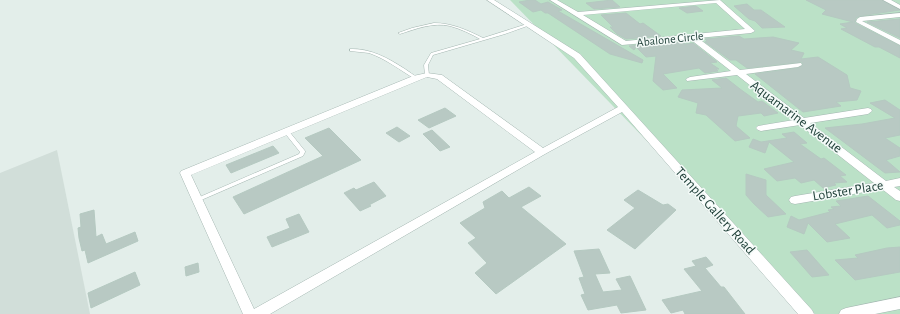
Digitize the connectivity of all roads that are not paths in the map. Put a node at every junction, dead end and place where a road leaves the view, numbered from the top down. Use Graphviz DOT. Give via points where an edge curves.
graph roads {
  1 [pos="490,0"];
  2 [pos="553,0"];
  3 [pos="717,0"];
  4 [pos="886,0"];
  5 [pos="900,6"];
  6 [pos="576,14"];
  7 [pos="900,14"];
  8 [pos="528,24"];
  9 [pos="400,33"];
  10 [pos="692,37"];
  11 [pos="483,39"];
  12 [pos="900,43"];
  13 [pos="352,50"];
  14 [pos="798,65"];
  15 [pos="738,73"];
  16 [pos="427,75"];
  17 [pos="416,78"];
  18 [pos="690,80"];
  19 [pos="623,108"];
  20 [pos="868,111"];
  21 [pos="804,122"];
  22 [pos="761,128"];
  23 [pos="286,131"];
  24 [pos="542,152"];
  25 [pos="900,182"];
  26 [pos="885,185"];
  27 [pos="900,197"];
  28 [pos="198,200"];
  29 [pos="795,200"];
  30 [pos="900,303"];
  31 [pos="250,314"];
  32 [pos="258,314"];
  33 [pos="807,314"];
  34 [pos="846,314"];
  1 -- 8 [label="street, Temple Gallery Road"];
  2 -- 6 [label="street, Abalone Circle"];
  3 -- 6 [label="street"];
  3 -- 10 [label="street, Abalone Circle" via="751,31"];
  4 -- 5 [label="street"];
  6 -- 10 [label="street, Abalone Circle" via="625,43"];
  7 -- 12 [label="street" via="859,20"];
  8 -- 11 [label="lane"];
  8 -- 19 [label="street, Temple Gallery Road" via="577,56"];
  9 -- 11 [label="lane" via="440,23 461,28"];
  10 -- 15 [label="street, Aquamarine Avenue"];
  11 -- 16 [label="lane" via="432,54 426,65"];
  13 -- 17 [label="lane" via="374,53"];
  14 -- 15 [label="street"];
  15 -- 18 [label="street"];
  15 -- 21 [label="street, Aquamarine Avenue"];
  16 -- 17 [label="street"];
  16 -- 24 [label="street" via="439,77"];
  17 -- 23 [label="street"];
  19 -- 24 [label="street"];
  19 -- 33 [label="street, Temple Gallery Road"];
  20 -- 21 [label="street"];
  21 -- 22 [label="street"];
  21 -- 26 [label="street, Aquamarine Avenue"];
  23 -- 28 [label="street" via="185,173"];
  23 -- 28 [label="lane" via="303,152 301,155"];
  24 -- 32 [label="street"];
  25 -- 26 [label="street, Lobster Place"];
  26 -- 27 [label="street, Aquamarine Avenue"];
  26 -- 29 [label="street, Lobster Place"];
  28 -- 31 [label="street"];
  30 -- 34 [label="street"];
}
